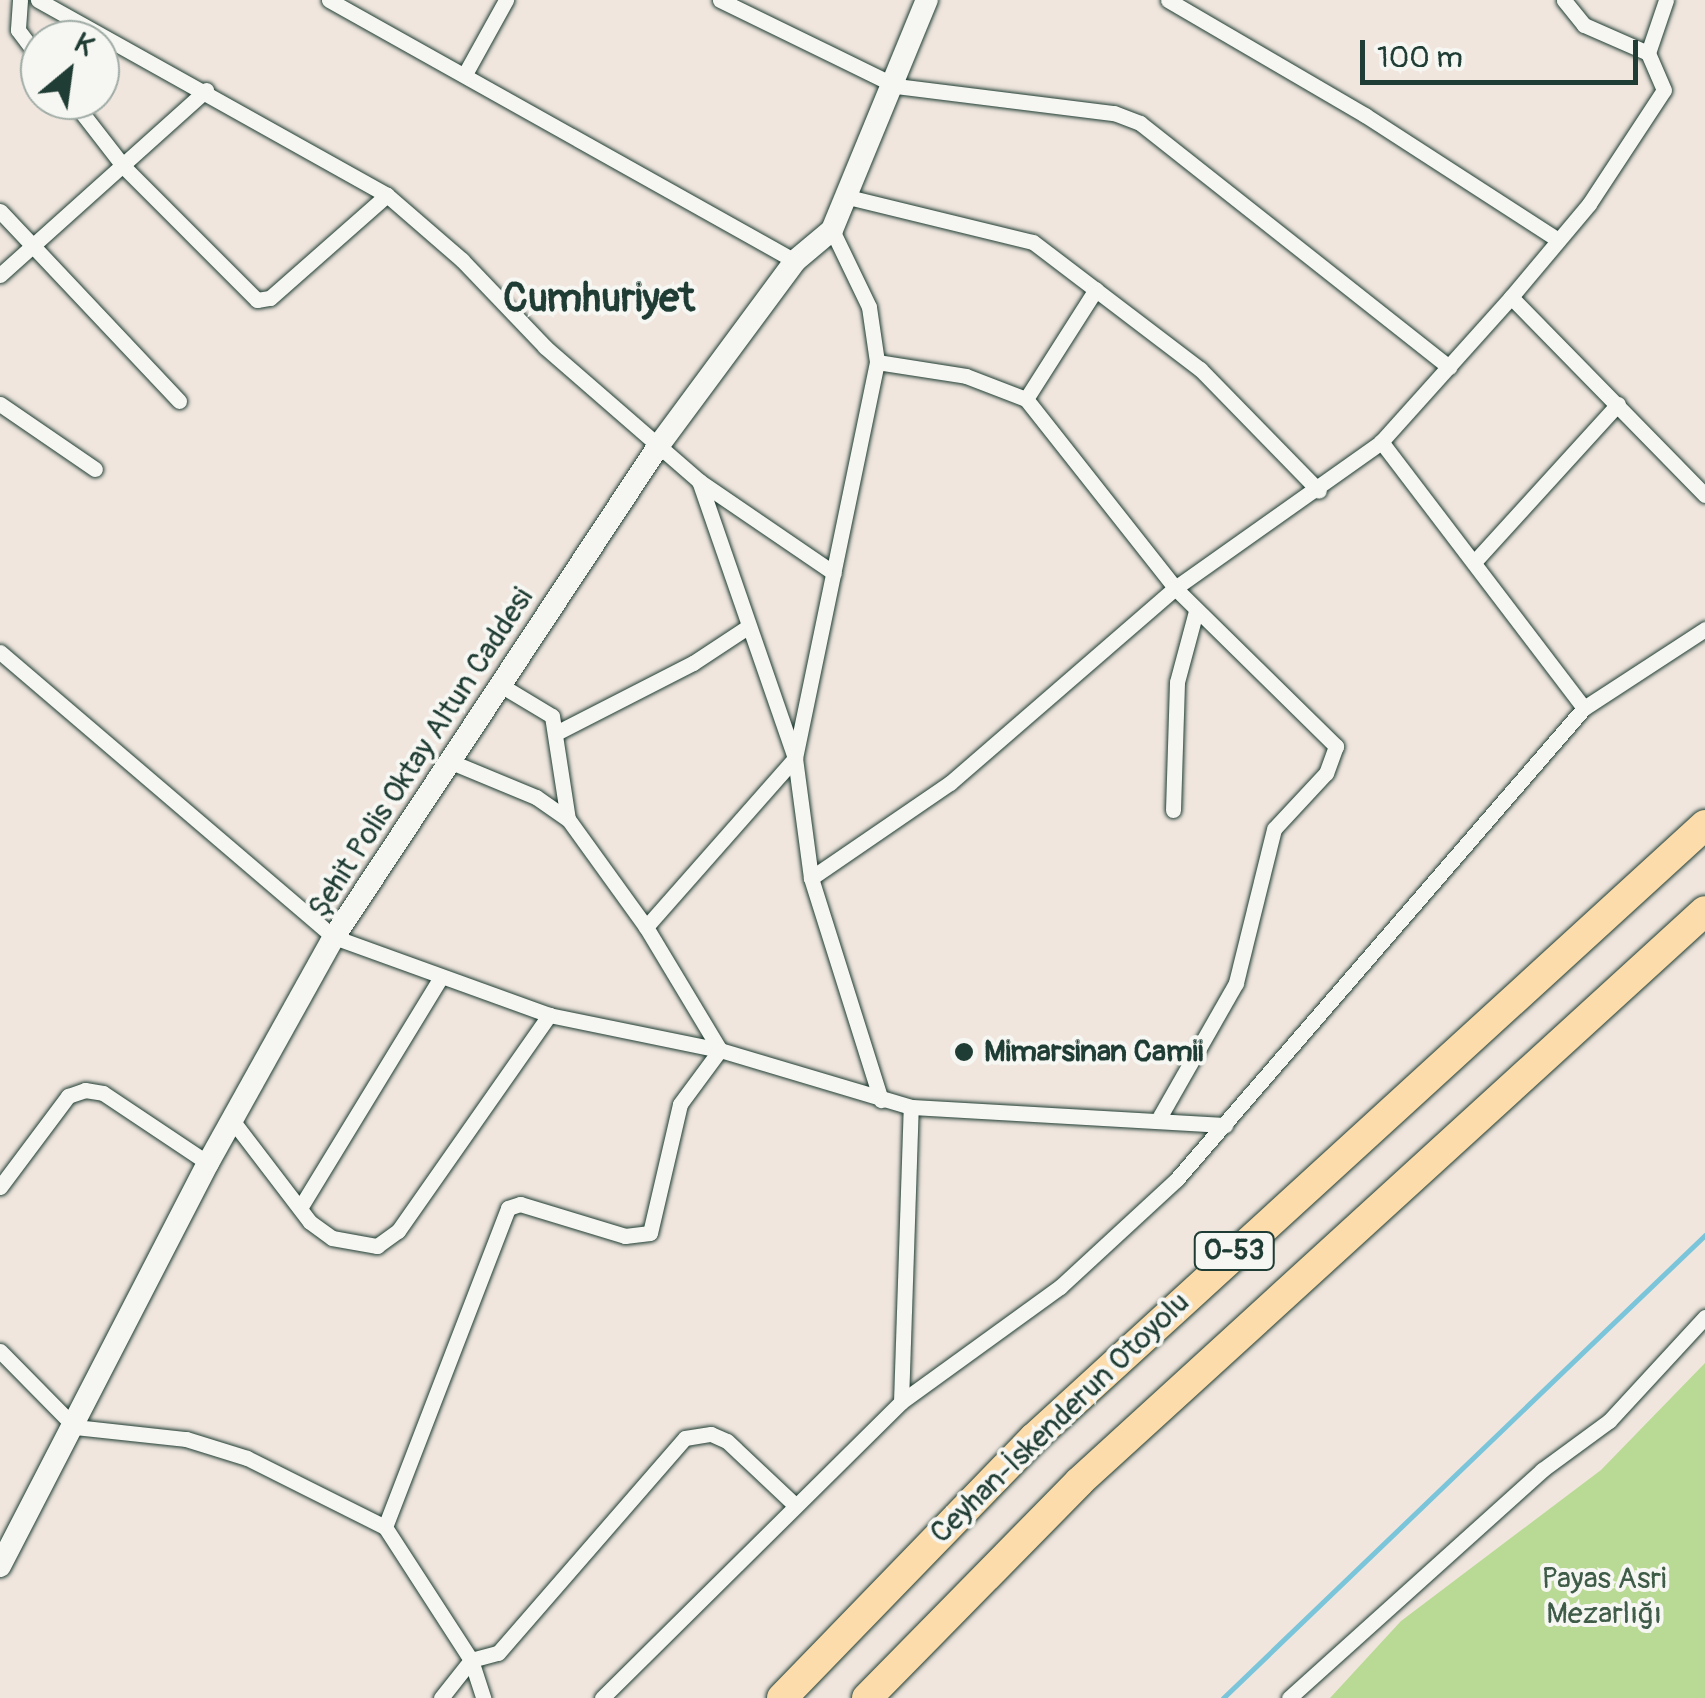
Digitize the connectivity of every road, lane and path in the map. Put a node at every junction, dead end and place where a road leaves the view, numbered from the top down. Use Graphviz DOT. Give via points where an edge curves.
graph roads {
  1 [pos="20,0"];
  2 [pos="329,0"];
  3 [pos="506,0"];
  4 [pos="720,0"];
  5 [pos="927,0"];
  6 [pos="1168,0"];
  7 [pos="1564,0"];
  8 [pos="1666,0"];
  9 [pos="43,1"];
  10 [pos="20,33"];
  11 [pos="1648,53"];
  12 [pos="465,74"];
  13 [pos="896,86"];
  14 [pos="206,90"];
  15 [pos="88,120"];
  16 [pos="124,167"];
  17 [pos="387,194"];
  18 [pos="848,196"];
  19 [pos="0,211"];
  20 [pos="832,230"];
  21 [pos="1558,240"];
  22 [pos="32,246"];
  23 [pos="795,262"];
  24 [pos="0,275"];
  25 [pos="1096,289"];
  26 [pos="1511,297"];
  27 [pos="877,362"];
  28 [pos="1449,367"];
  29 [pos="1026,399"];
  30 [pos="179,401"];
  31 [pos="0,404"];
  32 [pos="1618,404"];
  33 [pos="1381,442"];
  34 [pos="659,445"];
  35 [pos="96,469"];
  36 [pos="700,481"];
  37 [pos="1319,491"];
  38 [pos="1705,496"];
  39 [pos="1476,560"];
  40 [pos="834,573"];
  41 [pos="1175,588"];
  42 [pos="1196,611"];
  43 [pos="746,628"];
  44 [pos="1705,629"];
  45 [pos="0,652"];
  46 [pos="502,686"];
  47 [pos="1584,708"];
  48 [pos="558,732"];
  49 [pos="795,758"];
  50 [pos="449,761"];
  51 [pos="1174,810"];
  52 [pos="568,819"];
  53 [pos="1705,826"];
  54 [pos="811,878"];
  55 [pos="1705,911"];
  56 [pos="646,927"];
  57 [pos="334,938"];
  58 [pos="439,980"];
  59 [pos="549,1015"];
  60 [pos="720,1050"];
  61 [pos="880,1100"];
  62 [pos="911,1107"];
  63 [pos="1160,1116"];
  64 [pos="232,1120"];
  65 [pos="1225,1125"];
  66 [pos="208,1163"];
  67 [pos="0,1187"];
  68 [pos="300,1208"];
  69 [pos="1705,1317"];
  70 [pos="0,1352"];
  71 [pos="902,1402"];
  72 [pos="75,1428"];
  73 [pos="795,1505"];
  74 [pos="385,1527"];
  75 [pos="0,1566"];
  76 [pos="471,1660"];
  77 [pos="441,1698"];
  78 [pos="483,1698"];
  79 [pos="602,1698"];
  80 [pos="782,1698"];
  81 [pos="868,1698"];
  82 [pos="1289,1698"];
  1 -- 10 [label="street"];
  2 -- 12 [label="street"];
  3 -- 12 [label="street"];
  4 -- 13 [label="street"];
  5 -- 13 [label="street, Şehit Polis Oktay Altun Caddesi"];
  6 -- 21 [label="street" via="1365,115"];
  7 -- 11 [label="street" via="1584,25"];
  8 -- 11 [label="street"];
  9 -- 14 [label="street"];
  11 -- 21 [label="street" via="1663,78 1658,103"];
  12 -- 23 [label="street"];
  13 -- 18 [label="street, Şehit Polis Oktay Altun Caddesi"];
  13 -- 28 [label="street" via="1114,113 1140,122"];
  14 -- 16 [label="street"];
  14 -- 17 [label="street"];
  15 -- 16 [label="street"];
  16 -- 17 [label="street" via="258,300 270,298"];
  16 -- 22 [label="street"];
  17 -- 34 [label="street" via="462,260 544,347"];
  18 -- 20 [label="street, Şehit Polis Oktay Altun Caddesi"];
  18 -- 25 [label="street" via="1033,242"];
  19 -- 22 [label="street"];
  20 -- 23 [label="street, Şehit Polis Oktay Altun Caddesi"];
  20 -- 27 [label="street" via="870,307"];
  21 -- 26 [label="street"];
  22 -- 24 [label="street"];
  22 -- 30 [label="street"];
  23 -- 34 [label="street, Şehit Polis Oktay Altun Caddesi"];
  25 -- 29 [label="street"];
  25 -- 37 [label="street" via="1200,368"];
  26 -- 28 [label="street"];
  26 -- 32 [label="street"];
  27 -- 29 [label="street" via="966,376"];
  27 -- 40 [label="street"];
  28 -- 33 [label="street"];
  29 -- 41 [label="street"];
  31 -- 35 [label="street"];
  32 -- 38 [label="street"];
  32 -- 39 [label="street"];
  33 -- 37 [label="street"];
  33 -- 39 [label="street"];
  34 -- 36 [label="street"];
  34 -- 46 [label="street, Şehit Polis Oktay Altun Caddesi"];
  36 -- 40 [label="street"];
  36 -- 43 [label="street"];
  37 -- 41 [label="street"];
  39 -- 47 [label="street"];
  40 -- 49 [label="street"];
  41 -- 42 [label="street"];
  41 -- 54 [label="street" via="950,783"];
  42 -- 51 [label="street" via="1177,682"];
  42 -- 63 [label="street" via="1336,746 1326,773 1274,829 1236,983"];
  43 -- 48 [label="street" via="693,664"];
  43 -- 49 [label="street"];
  44 -- 47 [label="street"];
  45 -- 57 [label="street"];
  46 -- 48 [label="street" via="552,716"];
  46 -- 50 [label="street, Şehit Polis Oktay Altun Caddesi"];
  47 -- 65 [label="street"];
  48 -- 52 [label="street"];
  49 -- 54 [label="street"];
  49 -- 56 [label="street"];
  50 -- 52 [label="street" via="536,797"];
  50 -- 57 [label="street, Şehit Polis Oktay Altun Caddesi"];
  52 -- 56 [label="street"];
  53 -- 80 [label="highway, Ceyhan-İskenderun Otoyolu / O-53" via="1048,1425"];
  54 -- 61 [label="street"];
  55 -- 81 [label="highway, Ceyhan-İskenderun Otoyolu / O-53" via="1079,1482"];
  56 -- 60 [label="street"];
  57 -- 58 [label="street"];
  57 -- 64 [label="street, Şehit Polis Oktay Altun Caddesi"];
  58 -- 59 [label="street"];
  58 -- 68 [label="street"];
  59 -- 60 [label="street"];
  59 -- 68 [label="street" via="398,1231 378,1246 332,1238"];
  60 -- 61 [label="street"];
  60 -- 74 [label="street" via="680,1104 650,1233 625,1236 520,1204 508,1208"];
  61 -- 62 [label="street"];
  62 -- 63 [label="street"];
  62 -- 71 [label="street"];
  63 -- 65 [label="street"];
  64 -- 66 [label="street, Şehit Polis Oktay Altun Caddesi"];
  64 -- 68 [label="street"];
  65 -- 71 [label="street" via="1106,1248"];
  66 -- 67 [label="street" via="103,1093 85,1090 68,1096"];
  66 -- 72 [label="street, Şehit Polis Oktay Altun Caddesi"];
  69 -- 82 [label="street" via="1609,1421 1542,1470"];
  70 -- 72 [label="street"];
  71 -- 73 [label="street"];
  72 -- 74 [label="street" via="201,1444 246,1458"];
  72 -- 75 [label="street, Şehit Polis Oktay Altun Caddesi"];
  73 -- 76 [label="street" via="727,1441 711,1434 685,1438 498,1653"];
  73 -- 79 [label="street"];
  74 -- 76 [label="street"];
  76 -- 77 [label="street"];
  76 -- 78 [label="street"];
}
